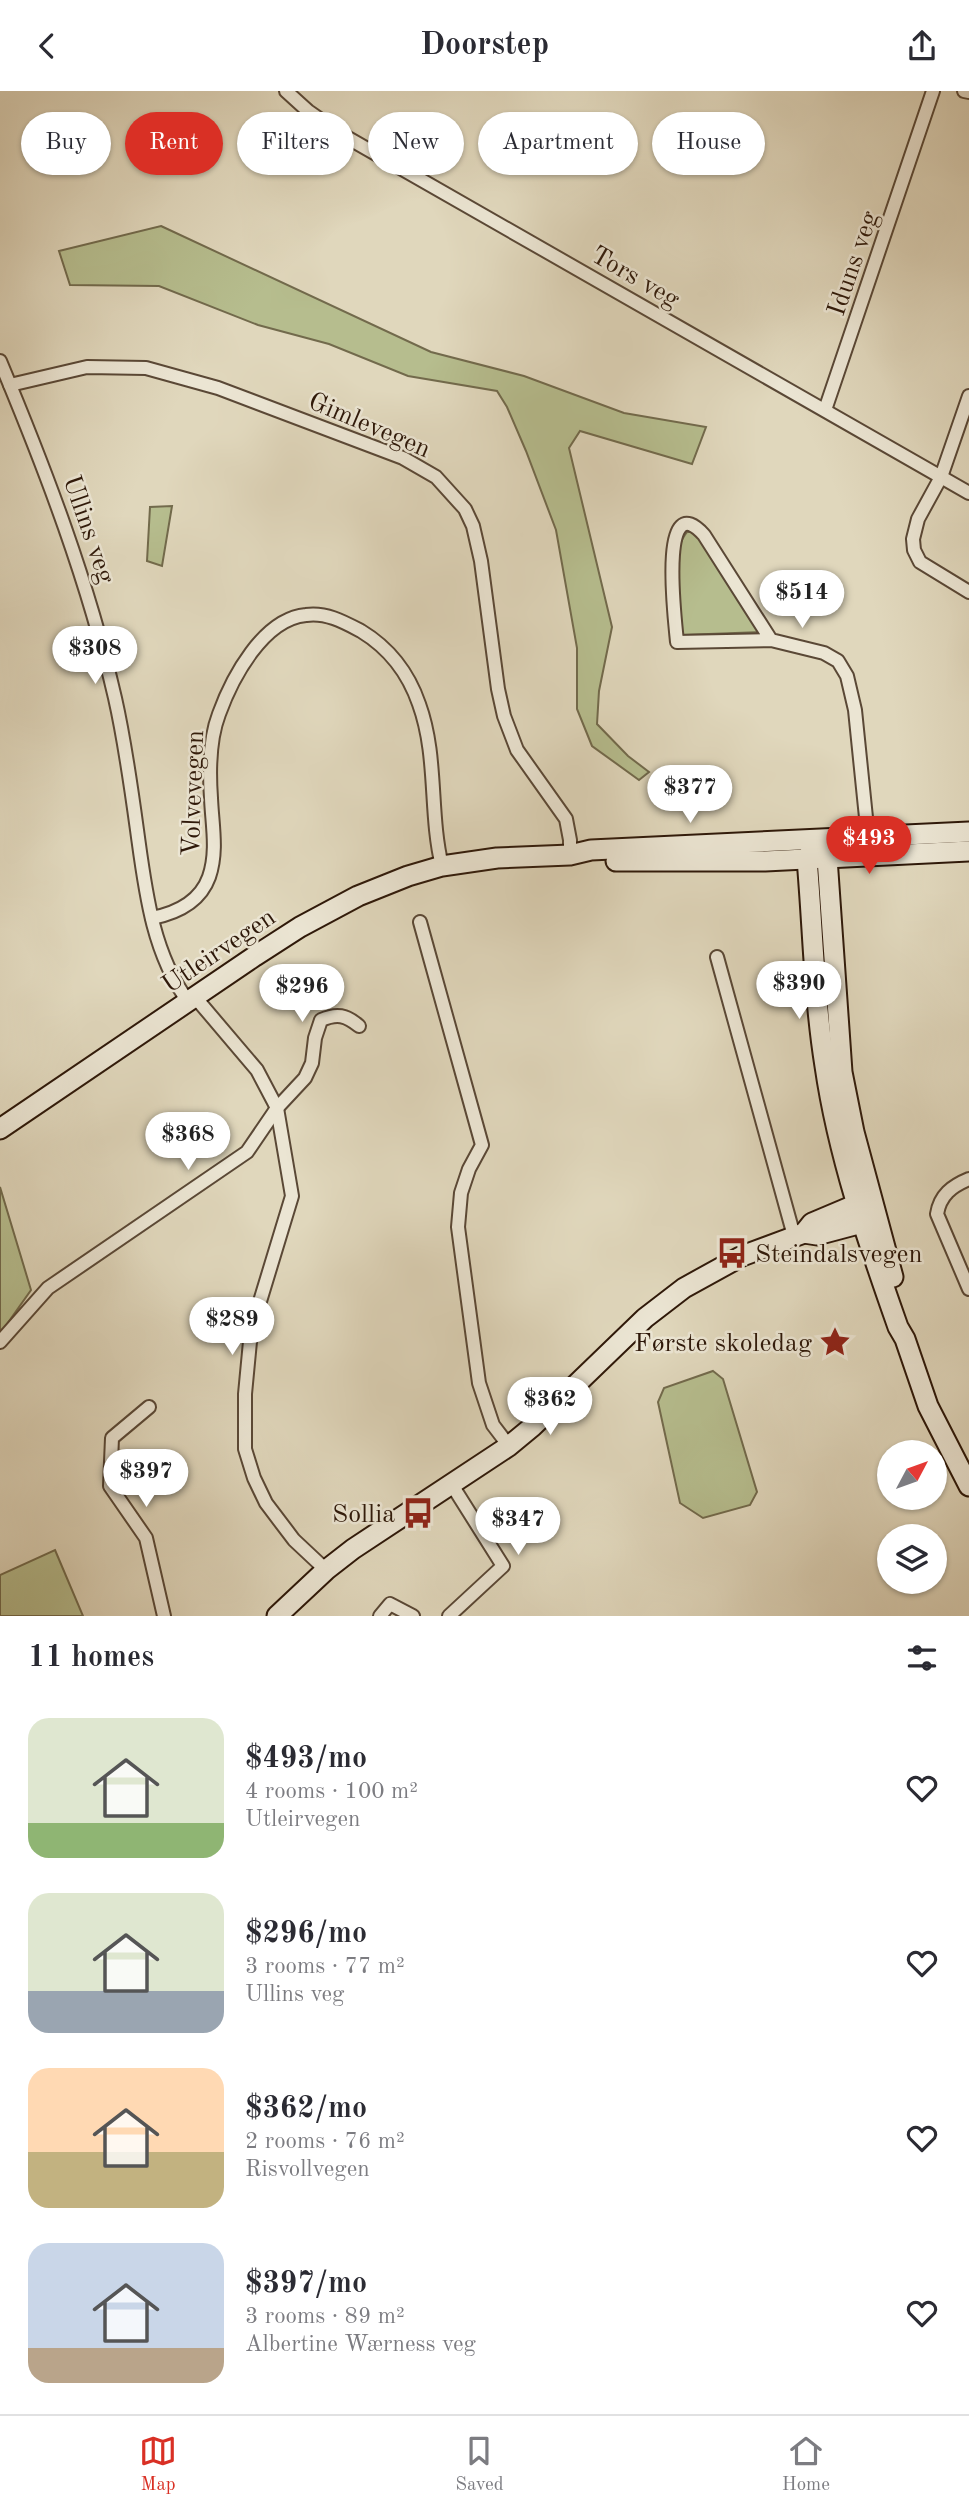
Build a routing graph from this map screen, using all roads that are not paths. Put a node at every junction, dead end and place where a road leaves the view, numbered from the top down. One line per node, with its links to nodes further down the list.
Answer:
1 (286, 91): 6 (street, Tors veg)
2 (933, 91): 6 (street, Iduns veg)
3 (0, 361): 4 (street, Ullins veg)
4 (10, 385): 15 (street, Gimlevegen); 19 (street, Ullins veg)
5 (969, 396): 7 (street)
6 (825, 410): 7 (street, Tors veg)
7 (941, 477): 8 (street, Tors veg); 9 (street)
8 (969, 493)
9 (969, 591)
10 (771, 640): 10 (street); 12 (street)
11 (969, 832): 12 (street, Utleirvegen)
12 (868, 837): 13 (street, Utleirvegen)
13 (816, 840): 15 (street, Utleirvegen); 16 (street); 17 (street)
14 (969, 851): 16 (street, Utleirvegen)
15 (570, 855): 17 (street, Utleirvegen); 18 (street, Utleirvegen)
16 (827, 858): 17 (street, Utleirvegen); 27 (street)
17 (807, 859): 27 (street)
18 (442, 866): 19 (street, Volvevegen); 22 (street, Utleirvegen)
19 (152, 918): 22 (street, Ullins veg)
20 (420, 922): 32 (street)
21 (717, 957): 28 (street)
22 (192, 999): 24 (street, Ullins veg); 25 (street, Utleirvegen)
23 (359, 1026): 24 (street)
24 (277, 1108): 30 (street); 35 (street, Ullins veg)
25 (0, 1129)
26 (969, 1179): 29 (street)
27 (864, 1212): 28 (street); 34 (street)
28 (799, 1234): 32 (street)
29 (969, 1289)
30 (0, 1342)
31 (149, 1407): 36 (street)
32 (509, 1446): 33 (street)
33 (452, 1485): 35 (street); 40 (street)
34 (969, 1486)
35 (326, 1570): 37 (street)
36 (164, 1616)
37 (277, 1616)
38 (380, 1616): 39 (street)
39 (413, 1616)
40 (449, 1616)

